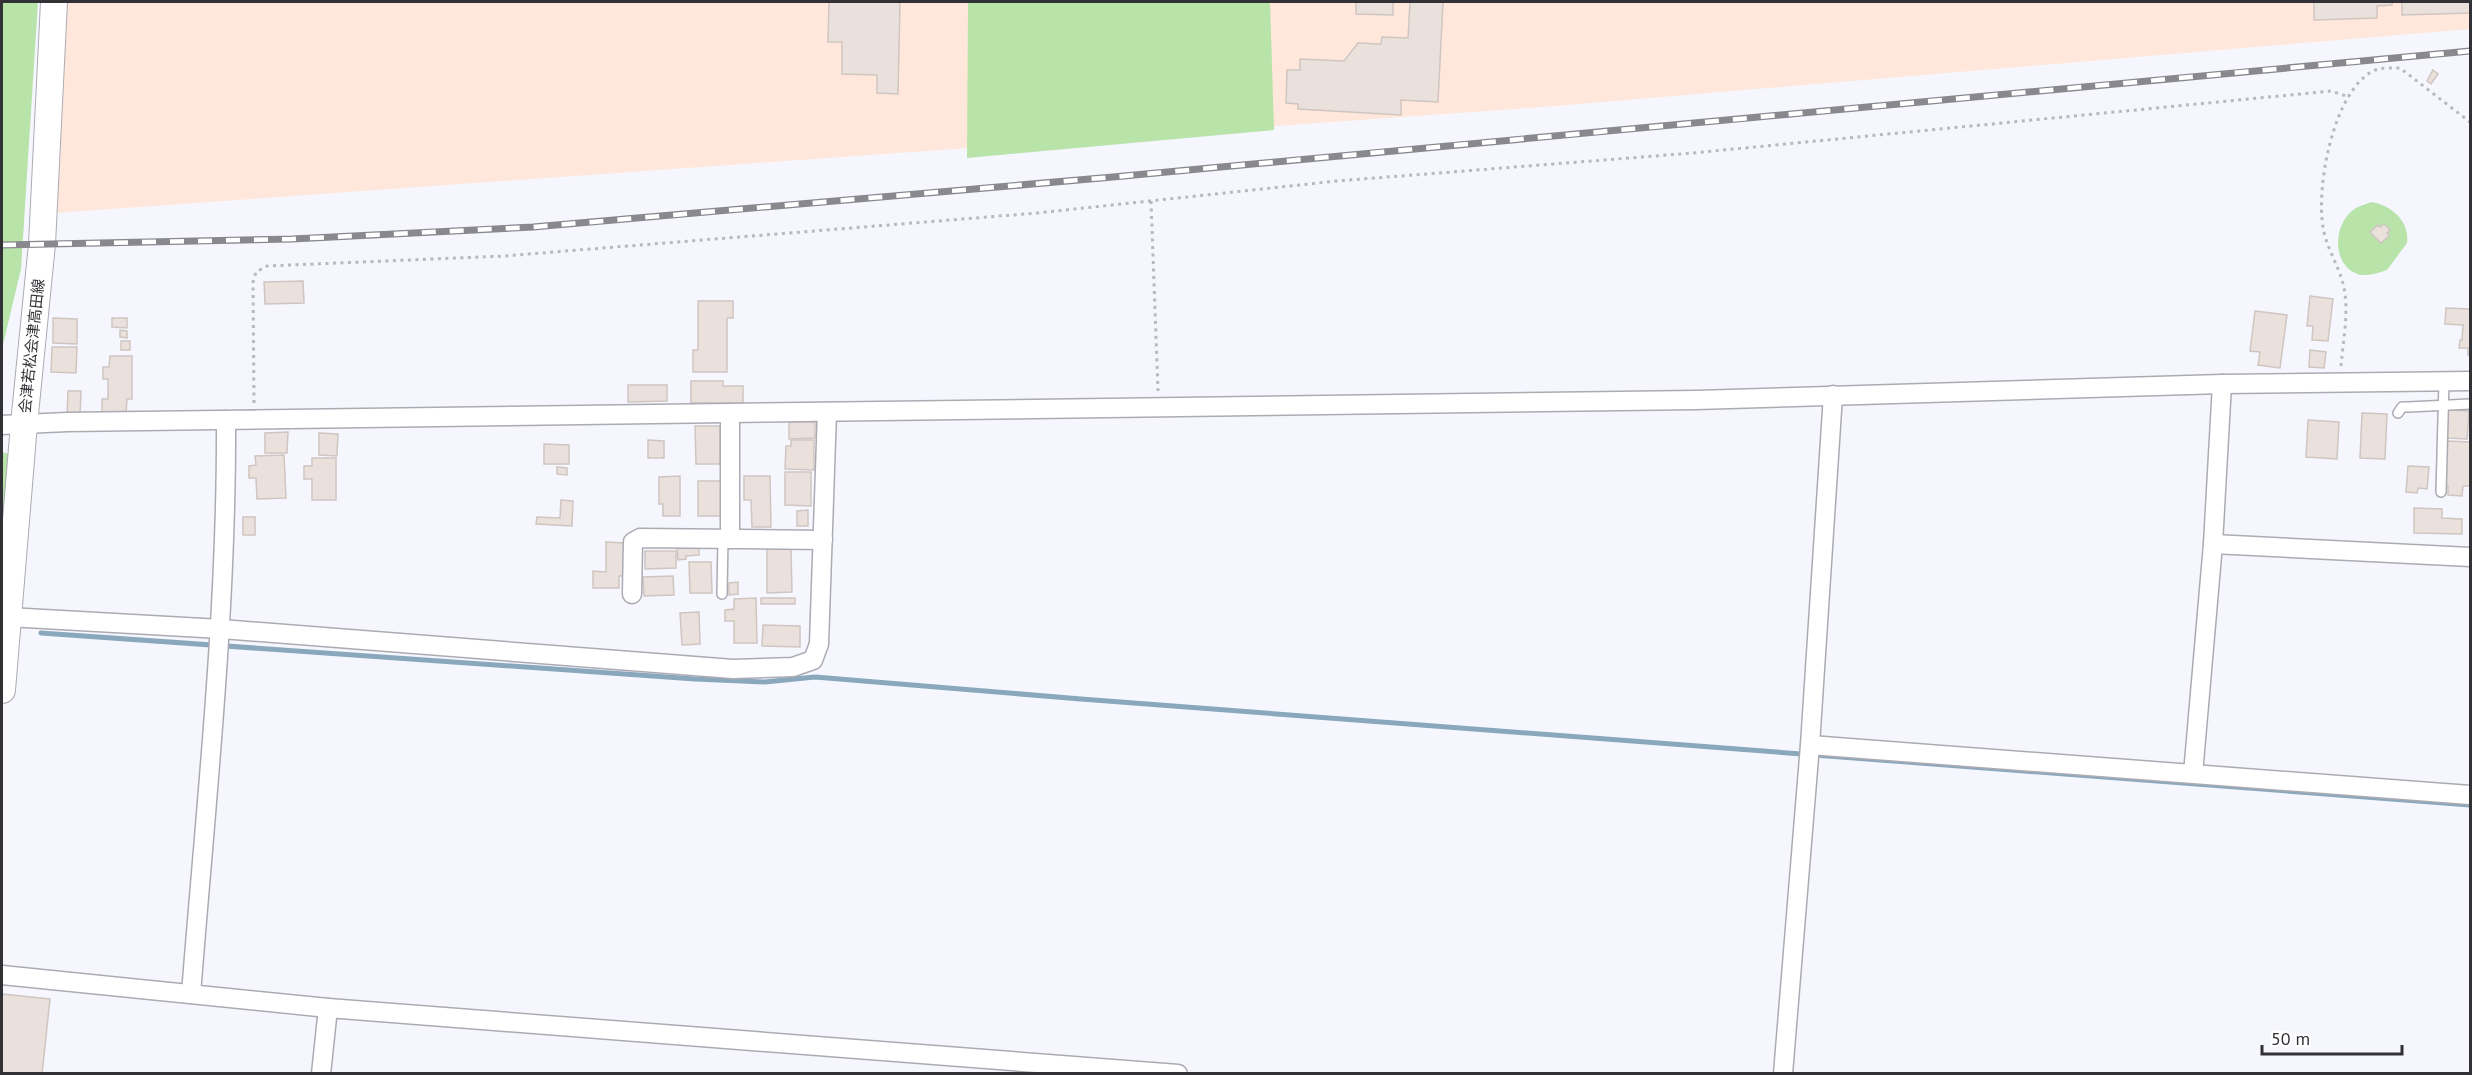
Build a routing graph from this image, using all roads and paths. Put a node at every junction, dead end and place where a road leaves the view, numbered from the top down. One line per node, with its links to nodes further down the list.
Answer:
1 (54, 2): 18 (main road, 会津若松会津高田線)
2 (2349, 97): 3 (path); 4 (path); 7 (path)
3 (2470, 122)
4 (1151, 201): 12 (path); 17 (path)
5 (2470, 381): 6 (street)
6 (2444, 382): 7 (street); 10 (lane)
7 (2340, 383): 8 (street)
8 (2222, 384): 9 (street); 22 (street)
9 (1833, 395): 12 (street); 29 (street)
10 (2443, 404): 11 (lane); 15 (lane); 19 (lane)
11 (2470, 404)
12 (1158, 407): 13 (street)
13 (827, 412): 14 (street); 21 (street)
14 (730, 413): 17 (street); 20 (street)
15 (2398, 413)
16 (226, 420): 17 (street); 18 (street); 27 (street)
17 (254, 420)
18 (13, 425): 26 (main road, 会津若松会津高田線)
19 (2441, 492)
20 (726, 538): 21 (street); 24 (street); 25 (lane)
21 (823, 540): 27 (street)
22 (2213, 544): 23 (street); 30 (street)
23 (2470, 557)
24 (632, 594)
25 (722, 594)
26 (8, 617): 27 (street); 28 (main road, 会津若松会津高田線)
27 (221, 629): 33 (street)
28 (2, 690)
29 (1810, 745): 30 (street); 37 (street)
30 (2193, 774): 31 (street)
31 (2470, 795)
32 (2, 975): 33 (street)
33 (190, 994): 34 (street)
34 (328, 1008): 35 (street); 36 (street)
35 (321, 1074)
36 (1178, 1074)
37 (1784, 1074)

